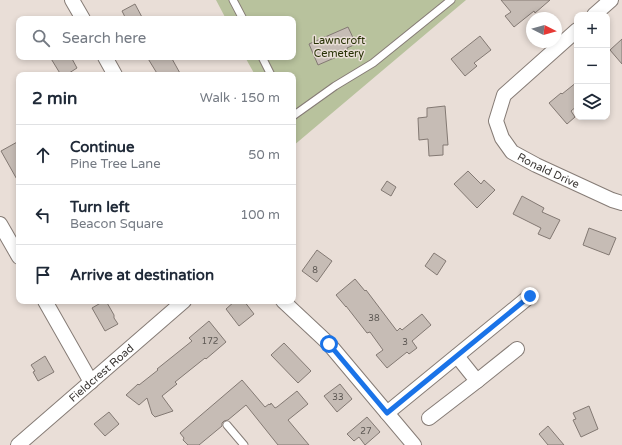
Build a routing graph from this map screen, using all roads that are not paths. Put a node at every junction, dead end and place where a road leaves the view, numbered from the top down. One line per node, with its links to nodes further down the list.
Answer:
1 (72, 0): 6 (street)
2 (233, 0): 7 (lane)
3 (451, 0): 13 (lane)
4 (611, 0): 5 (street)
5 (597, 12)
6 (81, 16)
7 (241, 16)
8 (574, 33): 14 (street, Ronald Drive)
9 (107, 60): 11 (street)
10 (264, 60): 12 (lane)
11 (113, 72)
12 (270, 72)
13 (296, 114)
14 (622, 203)
15 (1, 229): 16 (street)
16 (16, 252)
17 (530, 296): 22 (street)
18 (47, 304): 24 (street)
19 (181, 304): 24 (street, Fieldcrest Road)
20 (286, 304): 25 (street)
21 (517, 350): 23 (street)
22 (456, 356): 23 (street); 25 (street)
23 (476, 381): 26 (street)
24 (91, 382): 28 (street, Fieldcrest Road)
25 (387, 413): 30 (street)
26 (429, 418)
27 (227, 425): 29 (lane)
28 (18, 445)
29 (244, 445)
30 (414, 445)

